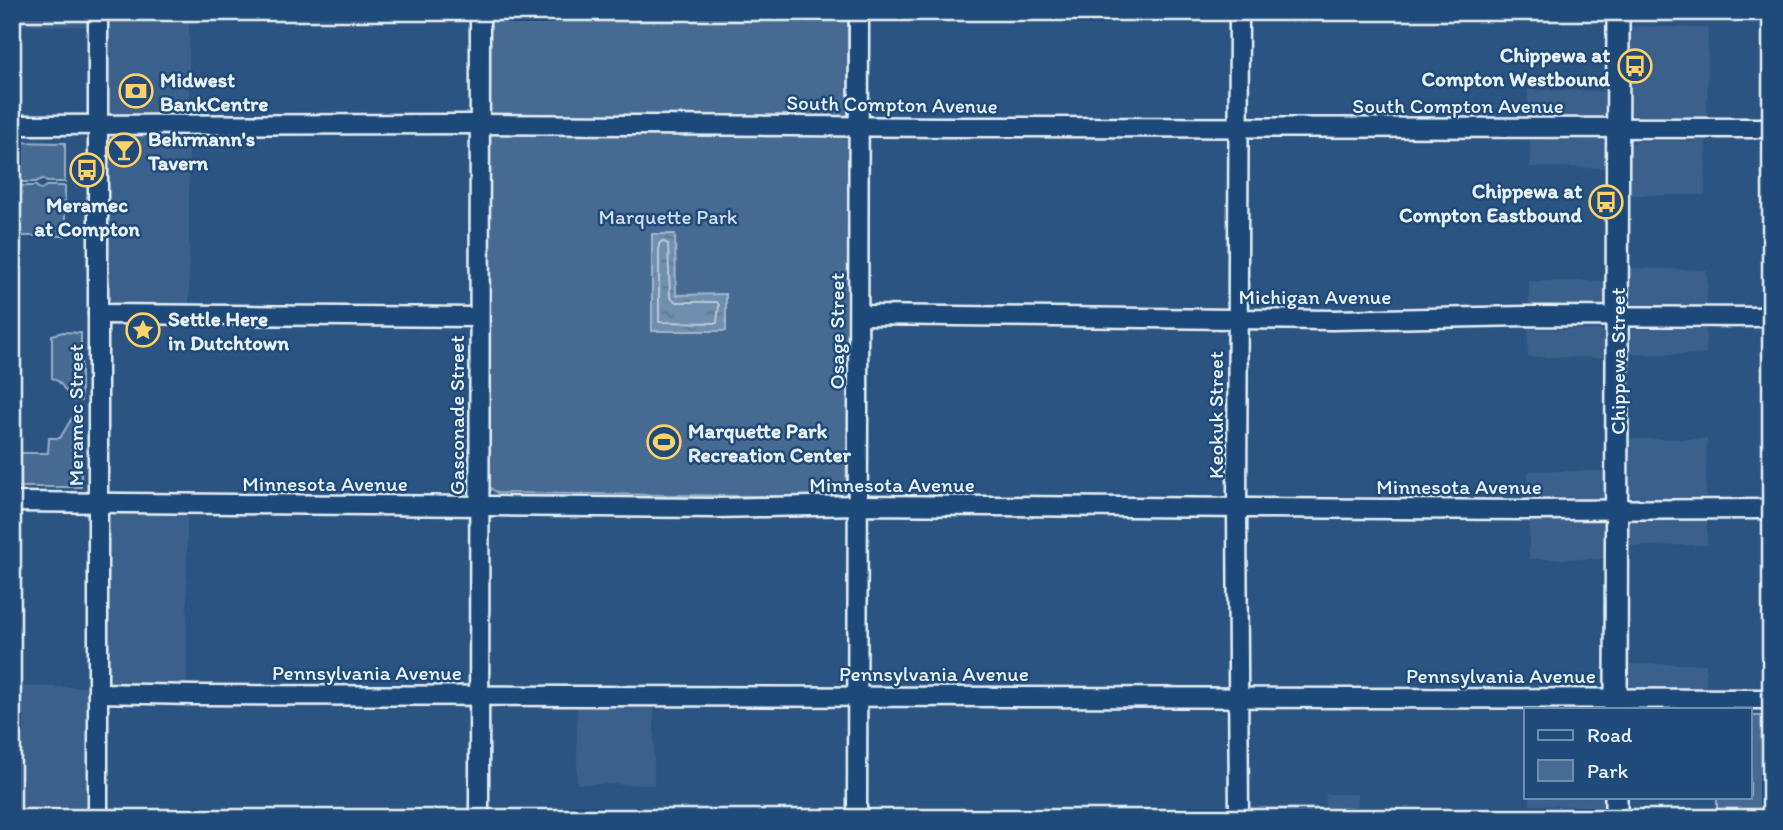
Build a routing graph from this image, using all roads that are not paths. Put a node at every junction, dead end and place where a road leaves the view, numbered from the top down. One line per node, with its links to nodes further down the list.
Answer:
1 (98, 12): 9 (street, Meramec Street)
2 (480, 12): 6 (street, Gasconade Street)
3 (859, 12): 8 (street, Osage Street)
4 (1239, 12): 10 (street, Keokuk Street)
5 (1618, 12): 11 (main road, Chippewa Street)
6 (479, 124): 8 (street, South Compton Avenue); 9 (street, South Compton Avenue); 15 (street, Gasconade Street)
7 (12, 125): 9 (street, South Compton Avenue)
8 (860, 126): 10 (street, South Compton Avenue); 14 (street, Osage Street)
9 (98, 127): 13 (street, Meramec Street)
10 (1239, 127): 11 (street, South Compton Avenue); 18 (street, Keokuk Street)
11 (1618, 128): 12 (street, South Compton Avenue); 16 (main road, Chippewa Street)
12 (1771, 128)
13 (98, 314): 15 (street); 20 (street, Meramec Street)
14 (859, 315): 18 (street, Michigan Avenue); 21 (street, Osage Street)
15 (479, 317): 22 (street, Gasconade Street)
16 (1618, 317): 17 (street, Michigan Avenue); 18 (street, Michigan Avenue); 24 (main road, Chippewa Street)
17 (1771, 317)
18 (1237, 319): 23 (street, Keokuk Street)
19 (12, 502): 20 (street, Minnesota Avenue)
20 (98, 503): 22 (street, Minnesota Avenue); 26 (street, Meramec Street)
21 (859, 505): 22 (street, Minnesota Avenue); 23 (street, Minnesota Avenue); 28 (street, Osage Street)
22 (479, 507): 27 (street, Gasconade Street)
23 (1237, 508): 24 (street, Minnesota Avenue); 29 (street, Keokuk Street)
24 (1617, 509): 25 (street, Minnesota Avenue); 31 (main road, Chippewa Street)
25 (1771, 509)
26 (98, 693): 27 (street, Pennsylvania Avenue); 33 (street, Meramec Street)
27 (479, 694): 28 (street, Pennsylvania Avenue); 34 (street, Gasconade Street)
28 (857, 696): 29 (street, Pennsylvania Avenue); 35 (street, Osage Street)
29 (1240, 697): 31 (street, Pennsylvania Avenue); 36 (street, Keokuk Street)
30 (1771, 699): 31 (street, Pennsylvania Avenue)
31 (1616, 704)
32 (1616, 798): 37 (main road)
33 (97, 818)
34 (479, 818)
35 (857, 818)
36 (1239, 818)
37 (1616, 818)

